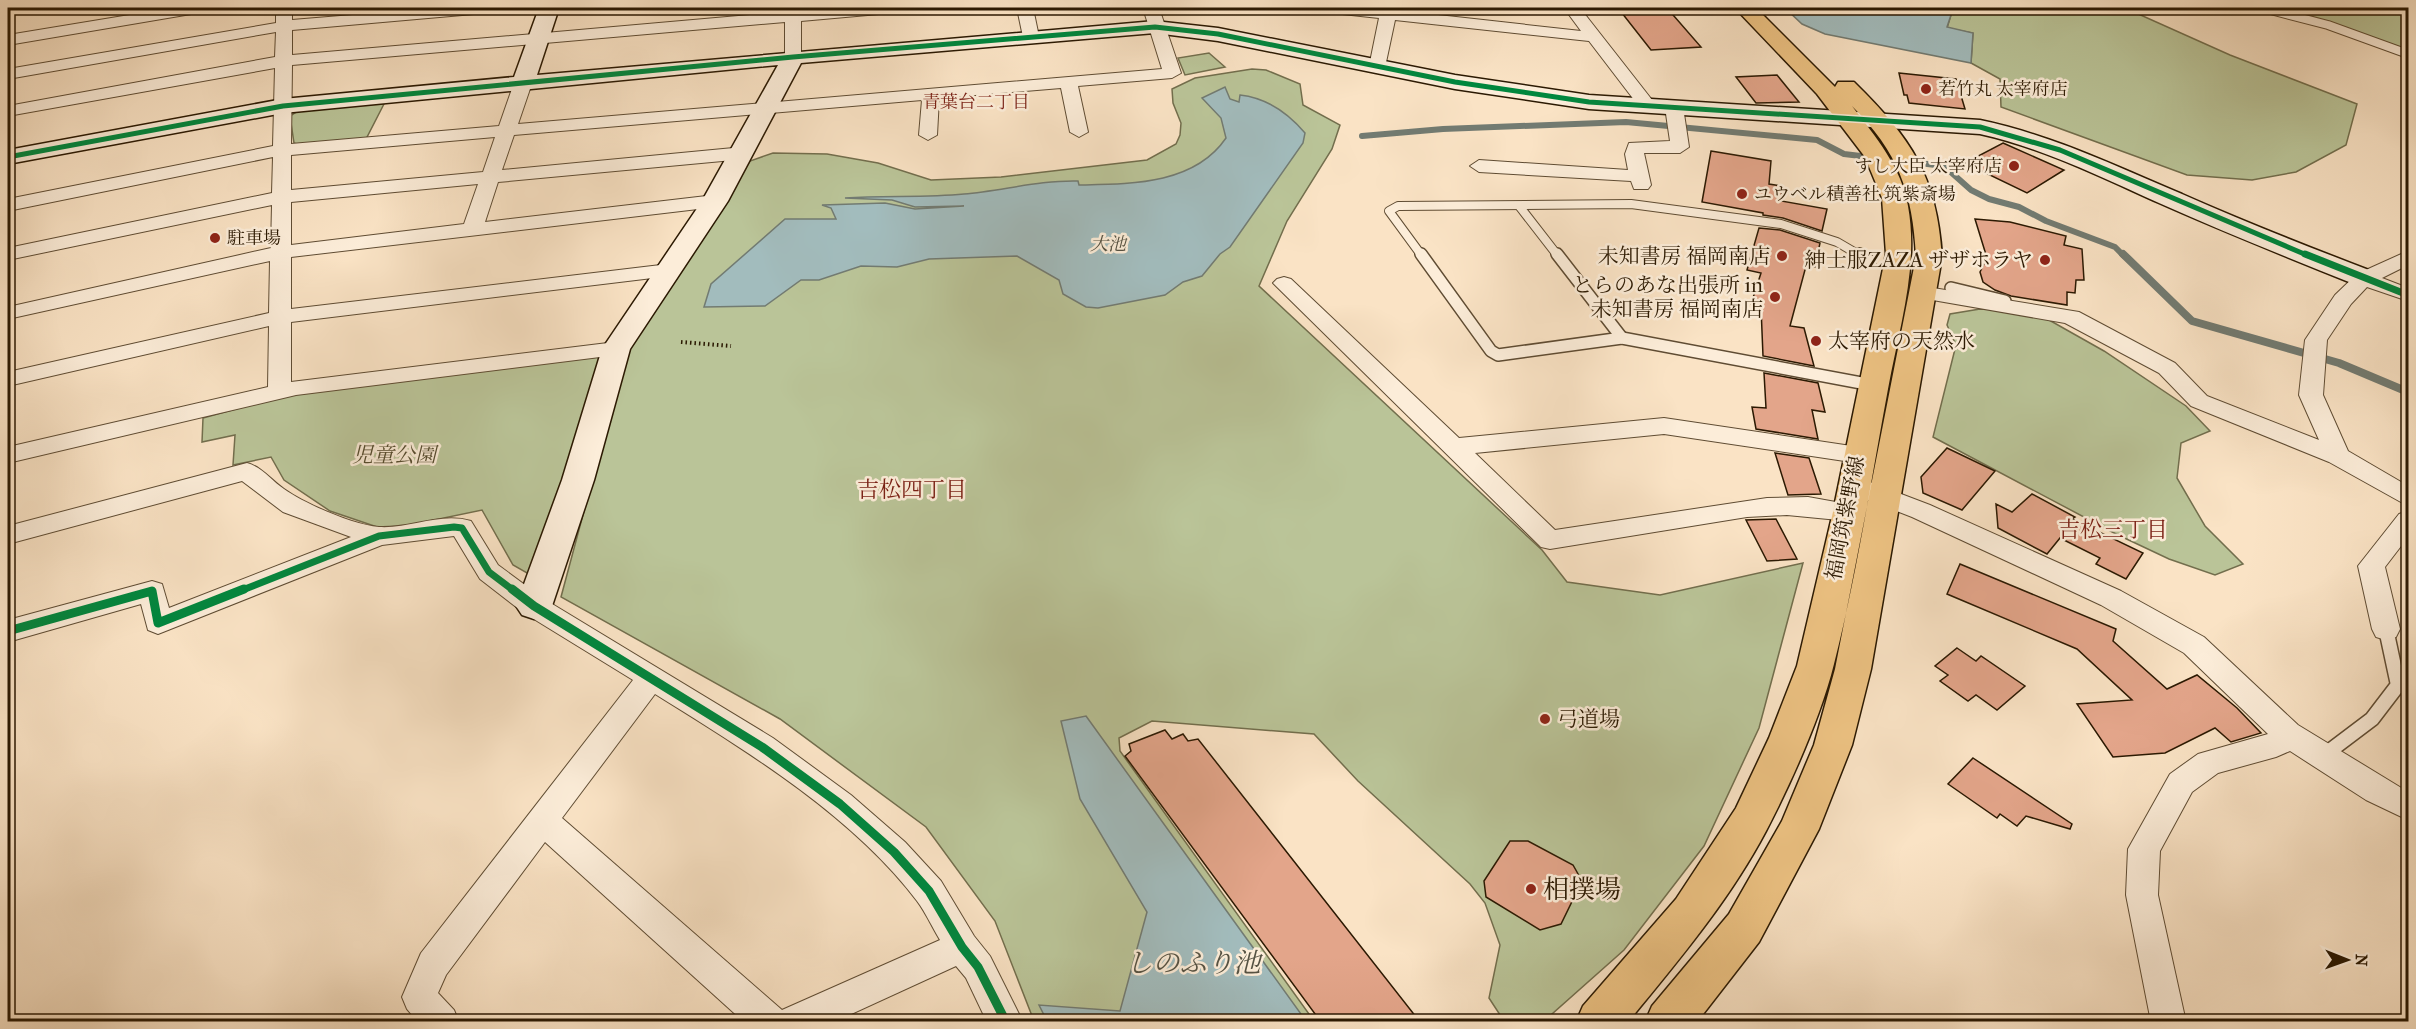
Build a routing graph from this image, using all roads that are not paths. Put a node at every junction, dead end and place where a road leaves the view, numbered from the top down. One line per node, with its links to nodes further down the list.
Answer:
1 (197, 8): 21 (street)
2 (284, 8): 17 (street)
3 (486, 8): 17 (street)
4 (549, 8): 18 (street)
5 (890, 8): 13 (street)
6 (1025, 8): 19 (street)
7 (1333, 8): 14 (street)
8 (1479, 8): 16 (street)
9 (1572, 8): 20 (street)
10 (1745, 8): 35 (main road, 福岡筑紫野線)
11 (1767, 8): 36 (main road, 福岡筑紫野線)
12 (2263, 8): 22 (lane)
13 (793, 11): 18 (street); 23 (street)
14 (1386, 11): 16 (street); 25 (street)
15 (1153, 17): 19 (street); 25 (street); 27 (street)
16 (1490, 25): 20 (street)
17 (284, 26): 24 (street); 26 (street)
18 (540, 37): 24 (street); 28 (street)
19 (1030, 37): 23 (street)
20 (1594, 37): 30 (street)
21 (8, 40)
22 (2409, 54)
23 (793, 57): 28 (street); 32 (street)
24 (283, 61): 31 (street); 34 (street)
25 (1377, 67): 30 (street)
26 (8, 74)
27 (1068, 82): 29 (street); 38 (street)
28 (523, 83): 31 (street); 37 (street)
29 (932, 93): 32 (street); 39 (street)
30 (1647, 105): 33 (street)
31 (283, 106): 40 (street); 42 (street)
32 (770, 106): 37 (street); 41 (street)
33 (1674, 108): 35 (street); 43 (street)
34 (8, 111)
35 (1848, 118): 36 (street); 66 (main road, 福岡筑紫野線)
36 (1880, 120): 55 (street); 58 (main road, 福岡筑紫野線)
37 (506, 131): 40 (street); 44 (street)
38 (1079, 132)
39 (928, 135)
40 (282, 150): 45 (street); 47 (street)
41 (744, 153): 44 (street); 46 (street)
42 (8, 157)
43 (1479, 166)
44 (490, 176): 45 (street); 49 (street)
45 (282, 197): 50 (street); 51 (street)
46 (715, 201): 49 (street); 54 (street)
47 (8, 205)
48 (1520, 207): 53 (lane); 63 (lane); 63 (lane)
49 (472, 230): 50 (street)
50 (281, 252): 60 (street); 61 (street)
51 (8, 254)
52 (2409, 257): 55 (street)
53 (1870, 261)
54 (669, 270): 61 (street); 64 (street)
55 (2364, 278): 59 (street); 70 (street)
56 (1284, 283): 68 (street)
57 (1951, 288): 62 (lane)
58 (1921, 292): 62 (street); 71 (main road, 福岡筑紫野線)
59 (2409, 295)
60 (8, 313)
61 (280, 317): 65 (street); 67 (street)
62 (2071, 317): 70 (street)
63 (1622, 338): 66 (lane)
64 (616, 349): 67 (street); 76 (street)
65 (8, 379)
66 (1872, 385): 71 (main road, 福岡筑紫野線)
67 (279, 392): 69 (street)
68 (1455, 447): 71 (street); 71 (street)
69 (8, 455)
70 (2338, 456): 72 (street)
71 (1861, 487): 80 (street); 89 (main road, 福岡筑紫野線); 90 (main road, 福岡筑紫野線)
72 (2409, 497)
73 (2409, 520): 77 (street)
74 (8, 535): 75 (street)
75 (379, 536): 76 (street); 78 (street)
76 (534, 606): 79 (street)
77 (2386, 629): 81 (lane)
78 (8, 631)
79 (650, 679): 83 (street); 84 (street)
80 (2288, 734): 81 (street); 91 (street)
81 (2323, 756): 82 (street)
82 (2409, 807)
83 (541, 819): 85 (street); 86 (street)
84 (962, 947): 87 (street); 88 (street)
85 (442, 1022)
86 (770, 1022)
87 (794, 1022)
88 (1006, 1022)
89 (1599, 1022)
90 (1668, 1022)
91 (2169, 1022)

